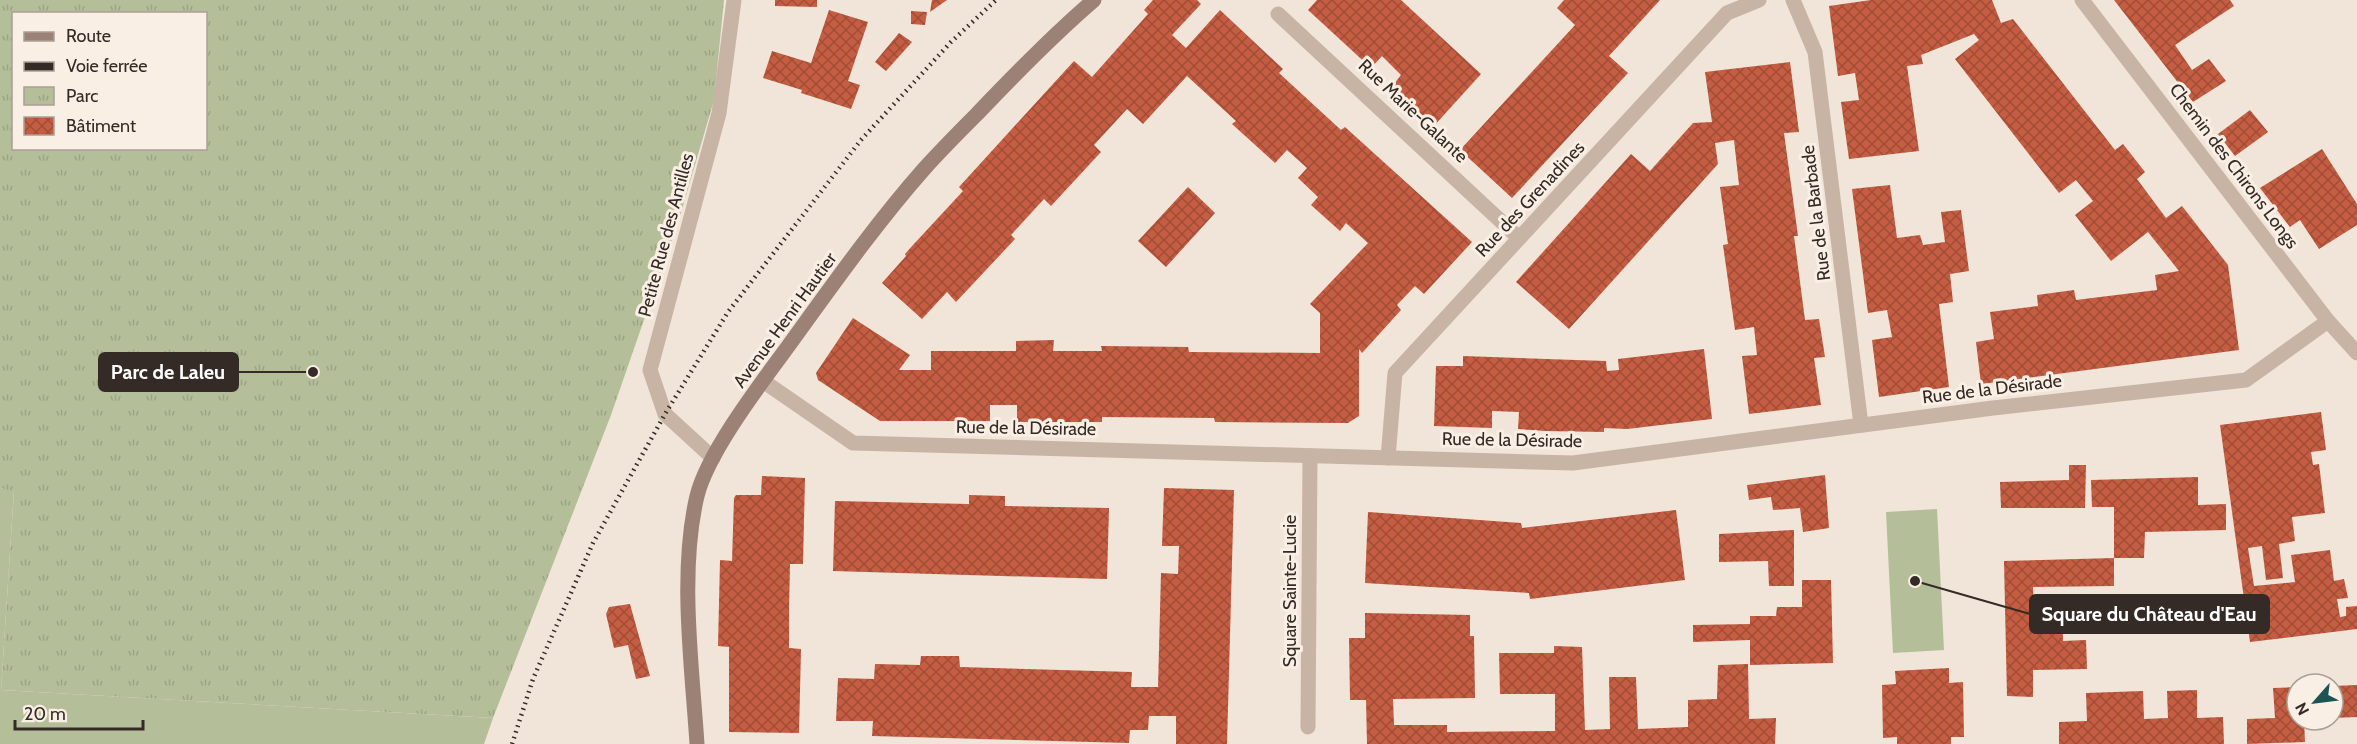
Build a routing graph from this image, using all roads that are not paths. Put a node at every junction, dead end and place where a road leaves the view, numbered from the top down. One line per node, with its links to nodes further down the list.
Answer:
1 (734, 0): 13 (street, Petite Rue des Antilles)
2 (1094, 0): 10 (street, Avenue Henri Hautier)
3 (1759, 0): 7 (street, Rue des Grenadines)
4 (1793, 0): 11 (street, Rue de la Barbade)
5 (2082, 0): 8 (street, Chemin des Chirons Longs)
6 (1278, 14): 7 (street, Rue Marie-Galante)
7 (1520, 238): 14 (street, Rue des Grenadines)
8 (2328, 321): 9 (street, Chemin des Chirons Longs); 11 (street, Rue de la Désirade)
9 (2357, 353)
10 (763, 381): 12 (street, Rue de la Désirade); 13 (street, Avenue Henri Hautier)
11 (1861, 425): 14 (street, Rue de la Désirade)
12 (1310, 456): 14 (street, Rue de la Désirade); 15 (street, Square Sainte-Lucie)
13 (713, 458): 16 (street, Avenue Henri Hautier)
14 (1388, 458)
15 (1308, 727)
16 (697, 744)

